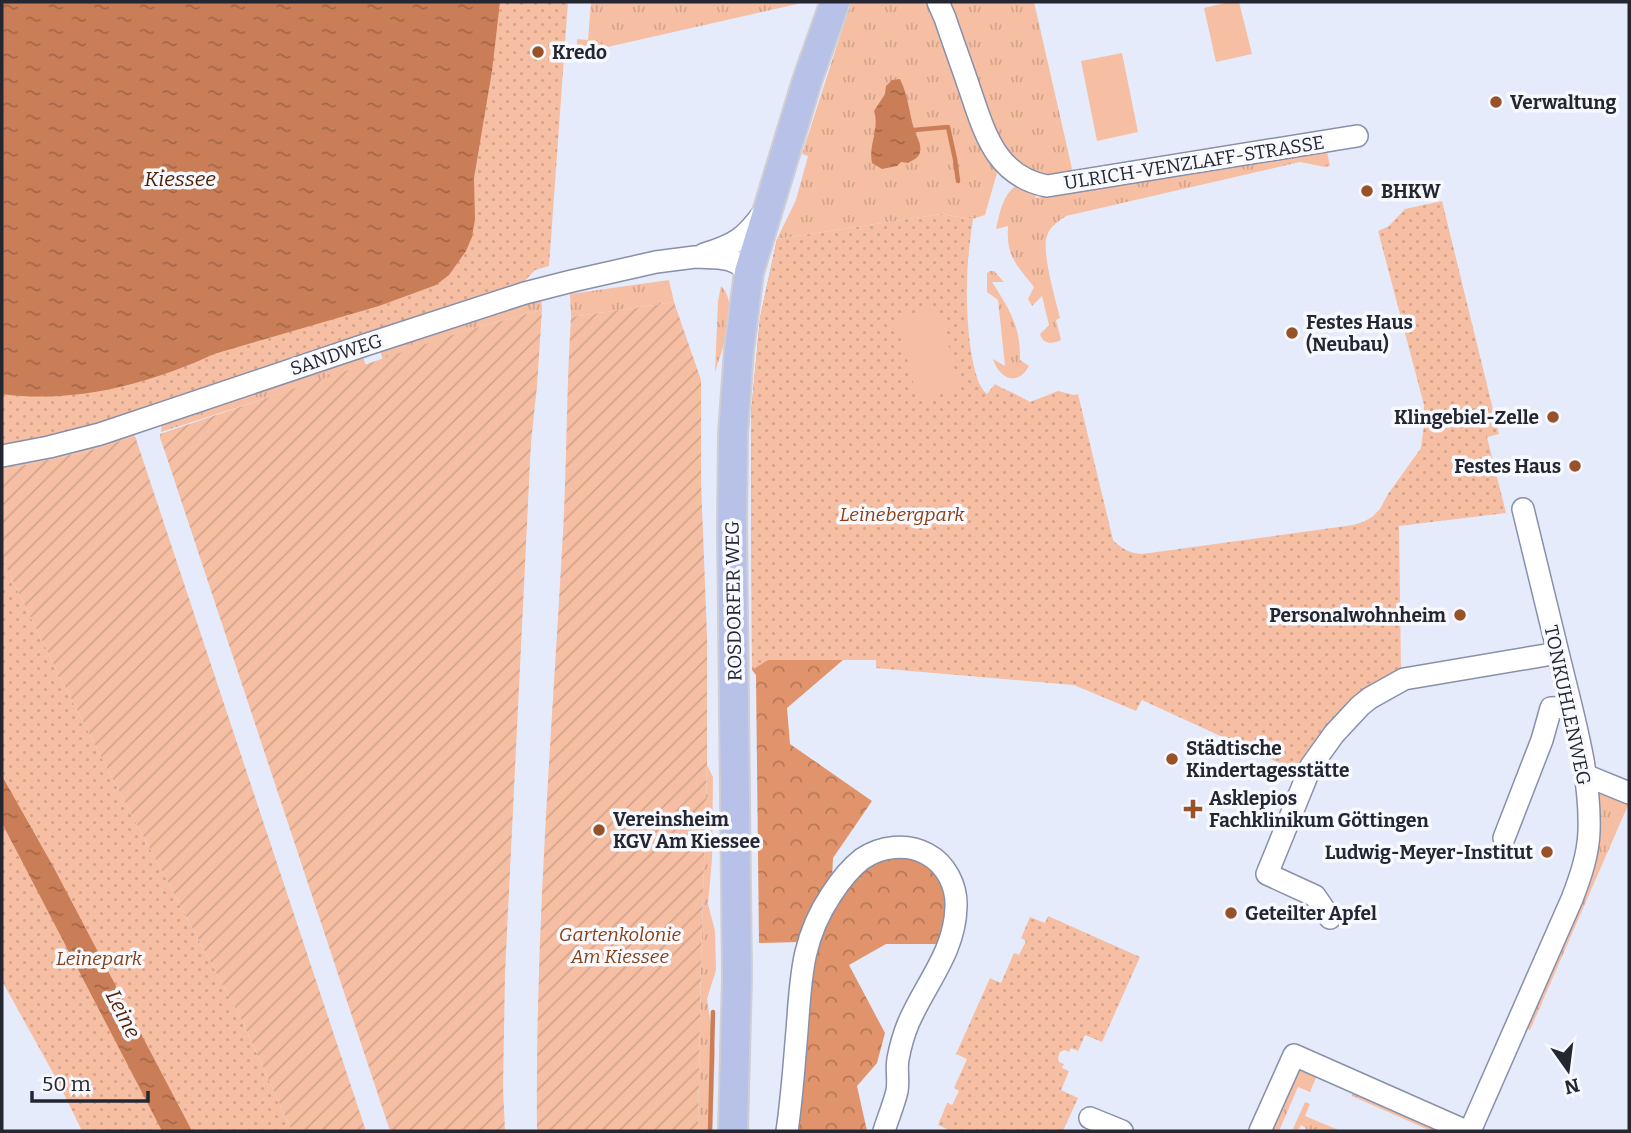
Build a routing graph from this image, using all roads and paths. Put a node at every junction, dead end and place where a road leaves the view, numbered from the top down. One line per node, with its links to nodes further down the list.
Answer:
1 (827, 2): 4 (main road, ROSDORFER WEG)
2 (835, 2): 4 (main road, ROSDORFER WEG)
3 (938, 2): 5 (street, ULRICH-VENZLAFF-STRASSE)
4 (807, 81): 6 (main road, ROSDORFER WEG)
5 (1357, 136)
6 (769, 204): 7 (street); 9 (main road, ROSDORFER WEG)
7 (695, 257): 8 (street, SANDWEG); 9 (street, SANDWEG)
8 (673, 260): 9 (street, SANDWEG); 10 (street, SANDWEG)
9 (749, 272): 19 (main road, ROSDORFER WEG)
10 (2, 456)
11 (1523, 509): 12 (street, TONKUHLENWEG)
12 (1558, 653): 13 (street, TONKUHLENWEG); 17 (street)
13 (1571, 706): 14 (street, TONKUHLENWEG); 16 (street)
14 (1585, 775): 15 (street); 24 (street, TONKUHLENWEG)
15 (1629, 793)
16 (1504, 838)
17 (1330, 918)
18 (1090, 1118): 22 (street)
19 (733, 1131)
20 (787, 1131): 21 (street)
21 (884, 1131)
22 (1122, 1131)
23 (1259, 1131): 24 (street)
24 (1468, 1131)

